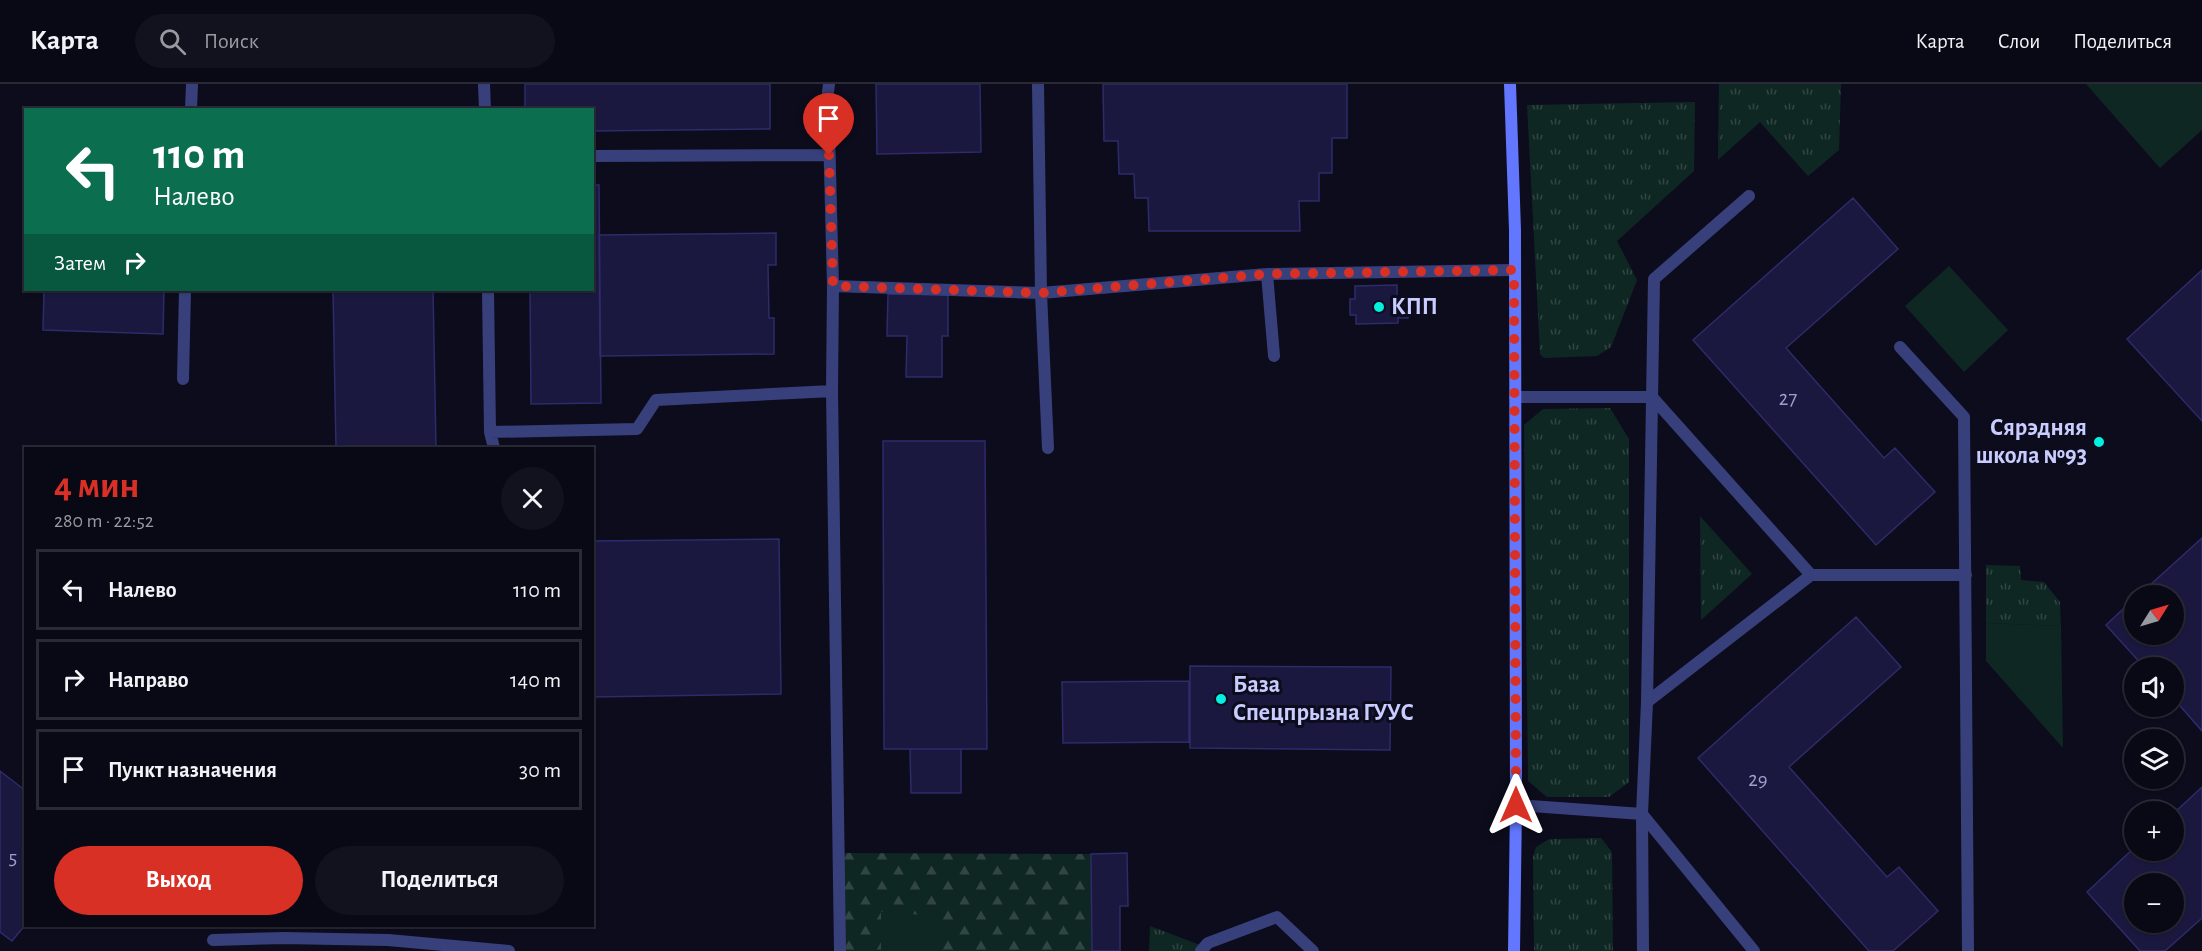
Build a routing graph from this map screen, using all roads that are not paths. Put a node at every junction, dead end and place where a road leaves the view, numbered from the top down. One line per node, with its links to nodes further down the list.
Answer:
1 (192, 84): 6 (lane)
2 (484, 84): 7 (lane)
3 (829, 84): 8 (lane)
4 (1038, 84): 16 (lane)
5 (1510, 84): 11 (street)
6 (191, 108)
7 (485, 108)
8 (829, 155): 9 (lane); 13 (lane)
9 (594, 156)
10 (1749, 196): 22 (lane)
11 (1514, 270): 12 (lane); 21 (street)
12 (1267, 274): 16 (lane); 18 (lane)
13 (833, 286): 16 (lane); 20 (lane)
14 (185, 291): 19 (lane)
15 (488, 291): 23 (lane)
16 (1041, 293): 25 (lane)
17 (1900, 347): 27 (lane)
18 (1274, 356)
19 (183, 380)
20 (832, 391): 23 (lane); 33 (lane)
21 (1515, 397): 22 (lane); 29 (street)
22 (1652, 397): 26 (lane); 28 (lane)
23 (490, 432): 24 (lane)
24 (494, 447)
25 (1048, 448)
26 (1811, 575): 27 (lane); 28 (lane)
27 (1966, 575): 39 (lane)
28 (1647, 702): 30 (lane)
29 (1516, 805): 30 (lane); 36 (street)
30 (1642, 814): 37 (lane); 38 (lane)
31 (213, 940): 32 (lane)
32 (509, 951)
33 (840, 951)
34 (1201, 951): 35 (lane)
35 (1313, 951)
36 (1514, 951)
37 (1643, 951)
38 (1754, 951)
39 (1968, 951)

